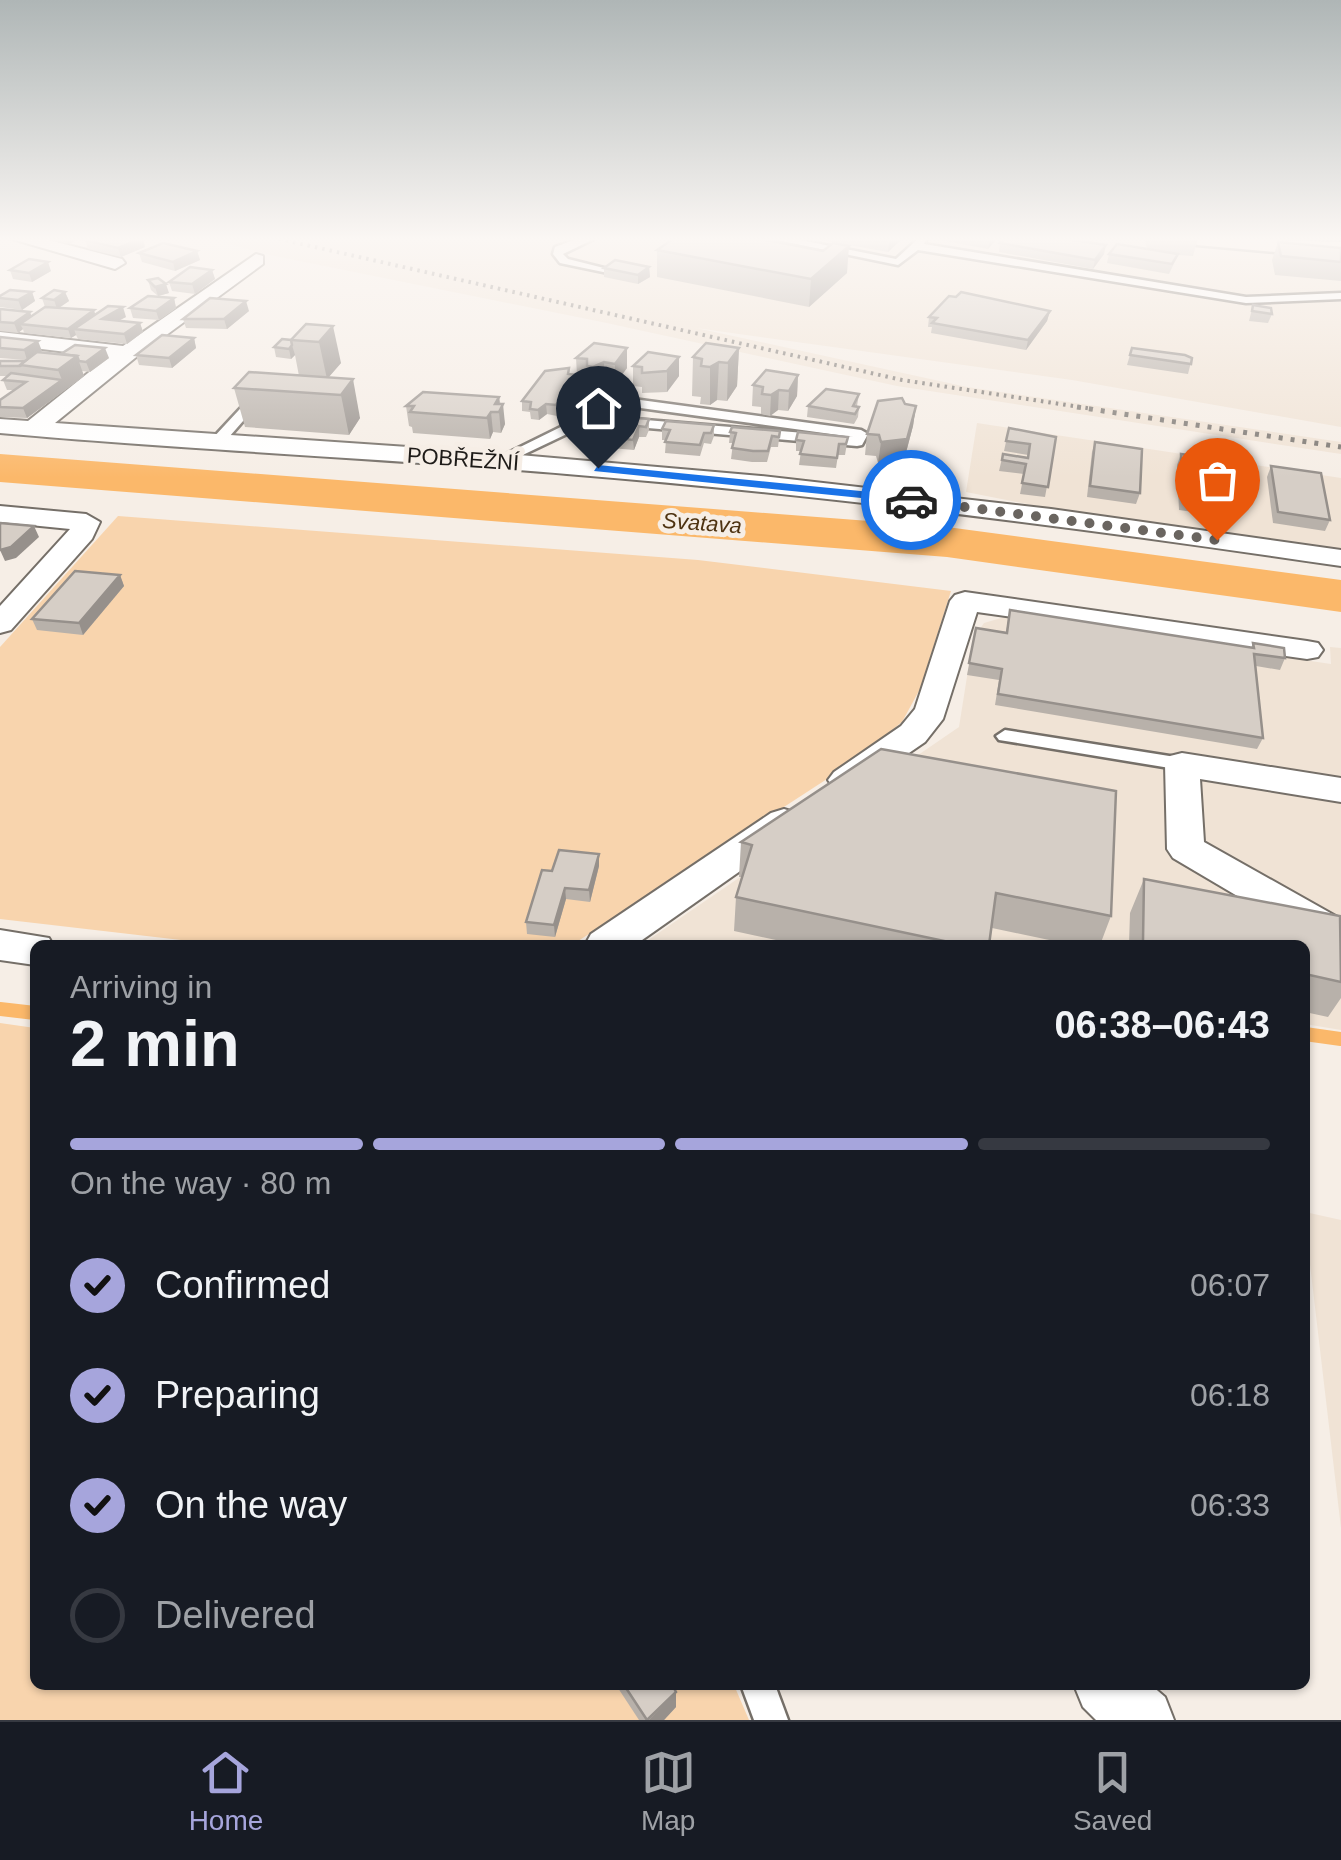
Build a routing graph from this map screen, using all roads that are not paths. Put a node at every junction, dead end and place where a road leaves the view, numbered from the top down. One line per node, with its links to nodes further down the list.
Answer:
1 (177, 317): 3 (street)
2 (0, 338): 3 (street)
3 (127, 353): 7 (street)
4 (274, 401): 8 (lane)
5 (588, 419): 5 (lane); 9 (lane)
6 (0, 426): 7 (street, POBŘEŽNÍ)
7 (33, 429): 8 (street, POBŘEŽNÍ)
8 (218, 442): 9 (street, POBŘEŽNÍ)
9 (500, 461): 11 (street, POBŘEŽNÍ)
10 (0, 514): 12 (street)
11 (1341, 558)
12 (0, 624)
13 (1307, 650): 18 (street)
14 (1004, 736): 15 (lane)
15 (1182, 764): 16 (street); 17 (street)
16 (1341, 790)
17 (1341, 938)
18 (611, 940)
19 (0, 945): 20 (street)
20 (30, 949)
21 (760, 1690): 23 (lane)
22 (1110, 1690): 24 (street)
23 (771, 1720)
24 (1142, 1720)

